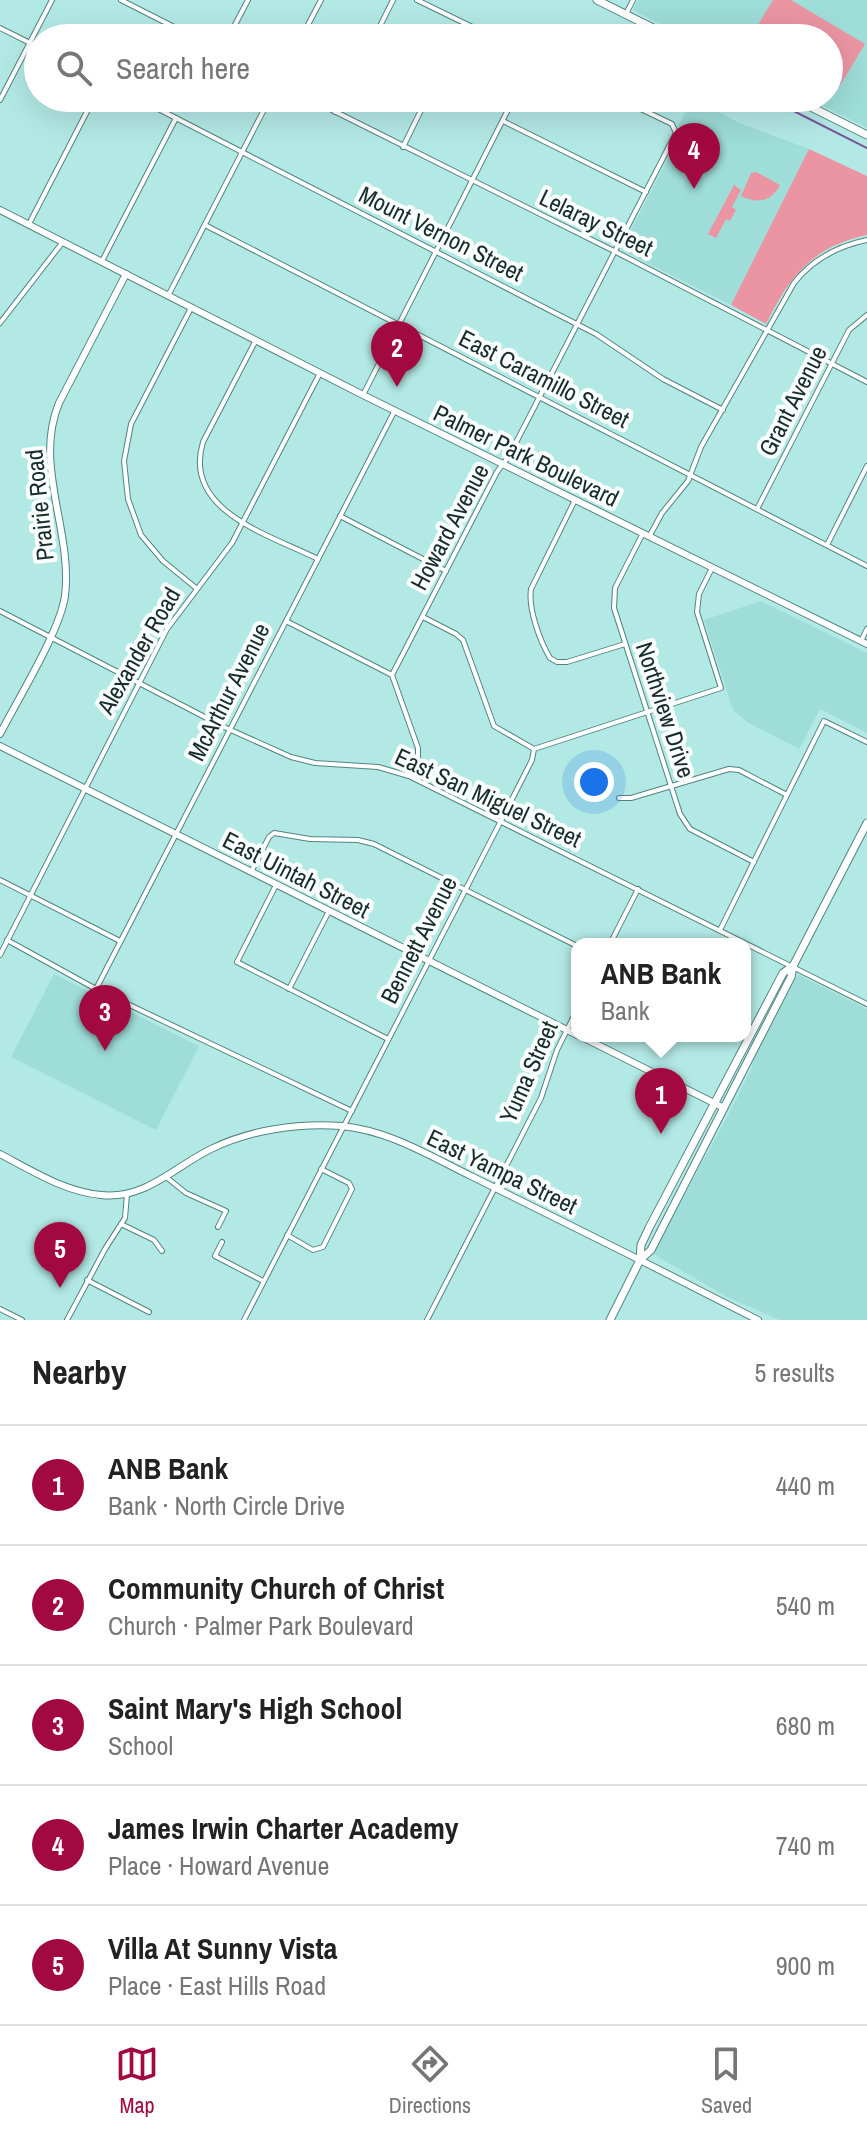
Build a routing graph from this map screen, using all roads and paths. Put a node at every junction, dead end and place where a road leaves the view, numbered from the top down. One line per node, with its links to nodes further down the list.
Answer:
1 (52, 0): 10 (street)
2 (121, 0): 11 (street)
3 (248, 0): 12 (street)
4 (321, 0): 13 (street)
5 (393, 0): 14 (street)
6 (417, 0): 15 (street)
7 (597, 0): 9 (main road)
8 (633, 0): 9 (street)
9 (626, 14): 16 (main road)
10 (40, 24)
11 (168, 24)
12 (235, 24)
13 (308, 24)
14 (381, 24)
15 (466, 24)
16 (646, 24)
17 (0, 28): 18 (street)
18 (24, 40)
19 (24, 54): 20 (street)
20 (0, 100)
21 (87, 112): 37 (street)
22 (164, 112): 29 (street, Mount Vernon Street)
23 (263, 112): 33 (street)
24 (335, 112): 32 (street, Lelaray Street)
25 (420, 112): 32 (street)
26 (507, 112): 30 (street)
27 (647, 112): 35 (street, Howard Avenue)
28 (821, 112): 31 (main road)
29 (176, 118): 33 (street, Mount Vernon Street); 43 (street)
30 (503, 121): 34 (street); 35 (street)
31 (867, 135)
32 (403, 147): 34 (street, Lelaray Street)
33 (243, 151): 38 (street); 41 (street, Mount Vernon Street)
34 (472, 182): 41 (street); 42 (street, Lelaray Street)
35 (646, 192): 42 (street, Howard Avenue)
36 (0, 210): 37 (main road, Palmer Park Boulevard)
37 (28, 224): 40 (main road, Palmer Park Boulevard)
38 (205, 225): 45 (street); 49 (street, East Caramillo Street)
39 (867, 240): 51 (street, Northview Drive)
40 (63, 241): 43 (main road, Palmer Park Boulevard); 48 (street)
41 (437, 252): 49 (street); 50 (street, Mount Vernon Street)
42 (616, 252): 50 (street, Howard Avenue); 51 (street, Lelaray Street)
43 (102, 262): 44 (main road, Palmer Park Boulevard)
44 (126, 274): 45 (main road, Palmer Park Boulevard); 78 (main road, Prairie Road)
45 (168, 296): 46 (main road, Palmer Park Boulevard)
46 (191, 307): 52 (main road, Palmer Park Boulevard); 73 (street)
47 (867, 315): 53 (street, Grant Avenue)
48 (0, 323)
49 (400, 325): 56 (street); 57 (street, East Caramillo Street)
50 (577, 325): 57 (street, Howard Avenue); 58 (street, Mount Vernon Street)
51 (768, 330): 53 (street, Lelaray Street); 58 (street, Northview Drive)
52 (256, 340): 54 (main road, Palmer Park Boulevard); 66 (street)
53 (832, 364): 55 (street, Lelaray Street); 64 (street, Grant Avenue)
54 (320, 373): 56 (main road, Palmer Park Boulevard); 66 (street, Alexander Road)
55 (867, 382)
56 (363, 395): 59 (main road, Palmer Park Boulevard)
57 (540, 397): 60 (street, Howard Avenue); 62 (street, East Caramillo Street)
58 (723, 410): 62 (street, Northview Drive)
59 (395, 411): 60 (main road, Palmer Park Boulevard); 65 (street, McArthur Avenue)
60 (504, 464): 63 (main road, Palmer Park Boulevard); 72 (street, Howard Avenue)
61 (867, 466): 68 (street)
62 (690, 474): 64 (street, East Caramillo Street); 67 (street, Northview Drive)
63 (575, 500): 67 (main road, Palmer Park Boulevard); 80 (street)
64 (757, 509): 68 (street, East Caramillo Street)
65 (340, 516): 69 (street, McArthur Avenue); 72 (street)
66 (244, 522): 69 (street); 73 (street, Alexander Road)
67 (646, 535): 71 (main road, Palmer Park Boulevard); 80 (street, Northview Drive)
68 (827, 545): 70 (street, East Caramillo Street)
69 (318, 559): 76 (street, McArthur Avenue)
70 (867, 566)
71 (712, 568): 79 (main road, Palmer Park Boulevard); 83 (street)
72 (446, 571): 75 (street, Howard Avenue)
73 (196, 588): 82 (street, Alexander Road)
74 (0, 611): 78 (street, East San Miguel Street)
75 (423, 617): 81 (street, Howard Avenue); 88 (street)
76 (286, 621): 81 (street); 84 (street, McArthur Avenue)
77 (867, 629): 79 (street)
78 (50, 637): 82 (street, East San Miguel Street); 85 (main road, Prairie Road)
79 (864, 643)
80 (625, 644): 83 (street, Northview Drive)
81 (392, 675): 89 (street)
82 (139, 682): 84 (street, East San Miguel Street); 91 (street, Alexander Road)
83 (648, 712): 88 (street); 90 (street, Northview Drive)
84 (230, 728): 89 (street, East San Miguel Street); 96 (street, McArthur Avenue)
85 (0, 734)
86 (867, 742): 92 (street)
87 (0, 746): 91 (main road, East Uintah Street)
88 (534, 749): 94 (street, Bennett Avenue)
89 (409, 776): 94 (street, East San Miguel Street)
90 (671, 786): 92 (street); 93 (street); 97 (street, Northview Drive)
91 (86, 790): 96 (main road, East Uintah Street); 103 (street, Alexander Road)
92 (787, 795): 97 (street)
93 (619, 798)
94 (500, 821): 101 (street, Bennett Avenue); 102 (street, East San Miguel Street)
95 (867, 823): 114 (main road)
96 (176, 835): 98 (main road, East Uintah Street); 109 (street, McArthur Avenue)
97 (754, 862): 105 (street)
98 (251, 872): 100 (main road, East Uintah Street); 101 (street)
99 (0, 880): 103 (street)
100 (276, 885): 104 (main road, East Uintah Street); 116 (street)
101 (464, 889): 110 (street); 113 (street, Bennett Avenue)
102 (638, 889): 105 (street, East San Miguel Street); 106 (street)
103 (31, 896): 108 (street, Alexander Road); 109 (street)
104 (329, 911): 113 (main road, East Uintah Street); 116 (street)
105 (720, 930): 107 (street, East San Miguel Street)
106 (613, 938)
107 (736, 938)
108 (7, 940): 112 (street, Alexander Road); 115 (street)
109 (120, 941): 115 (street, McArthur Avenue)
110 (571, 943)
111 (751, 945): 114 (street, East San Miguel Street)
112 (0, 955)
113 (428, 961): 119 (main road, East Uintah Street); 121 (street, Bennett Avenue)
114 (793, 966): 117 (street, East San Miguel Street); 125 (main road)
115 (96, 989): 123 (street)
116 (289, 989): 121 (street)
117 (866, 1001)
118 (571, 1022): 119 (street, Yuma Street)
119 (567, 1030): 120 (main road, East Uintah Street); 131 (street, Yuma Street)
120 (571, 1032)
121 (388, 1039): 126 (street, Bennett Avenue)
122 (592, 1042): 125 (main road, East Uintah Street)
123 (223, 1050): 124 (street); 126 (street)
124 (219, 1060)
125 (720, 1106): 138 (main road)
126 (352, 1111): 127 (street, Bennett Avenue)
127 (344, 1126): 129 (street, Bennett Avenue); 130 (main road, East Yampa Street); 131 (main road, East Yampa Street)
128 (0, 1154): 132 (main road)
129 (321, 1169): 135 (street, Bennett Avenue); 135 (street)
130 (166, 1177): 132 (main road, East Yampa Street); 134 (street)
131 (495, 1188): 138 (main road, East Yampa Street); 146 (street, Yuma Street)
132 (127, 1194): 133 (street)
133 (121, 1224): 137 (street); 139 (street)
134 (218, 1227)
135 (287, 1235): 140 (street, Bennett Avenue)
136 (222, 1242): 140 (street)
137 (162, 1251)
138 (640, 1260): 147 (main road); 148 (main road, East Yampa Street)
139 (87, 1280): 142 (street); 144 (street)
140 (263, 1281): 145 (street, Bennett Avenue)
141 (0, 1309): 143 (street)
142 (149, 1312)
143 (22, 1320)
144 (67, 1320)
145 (244, 1320)
146 (427, 1320)
147 (610, 1320)
148 (758, 1320)

